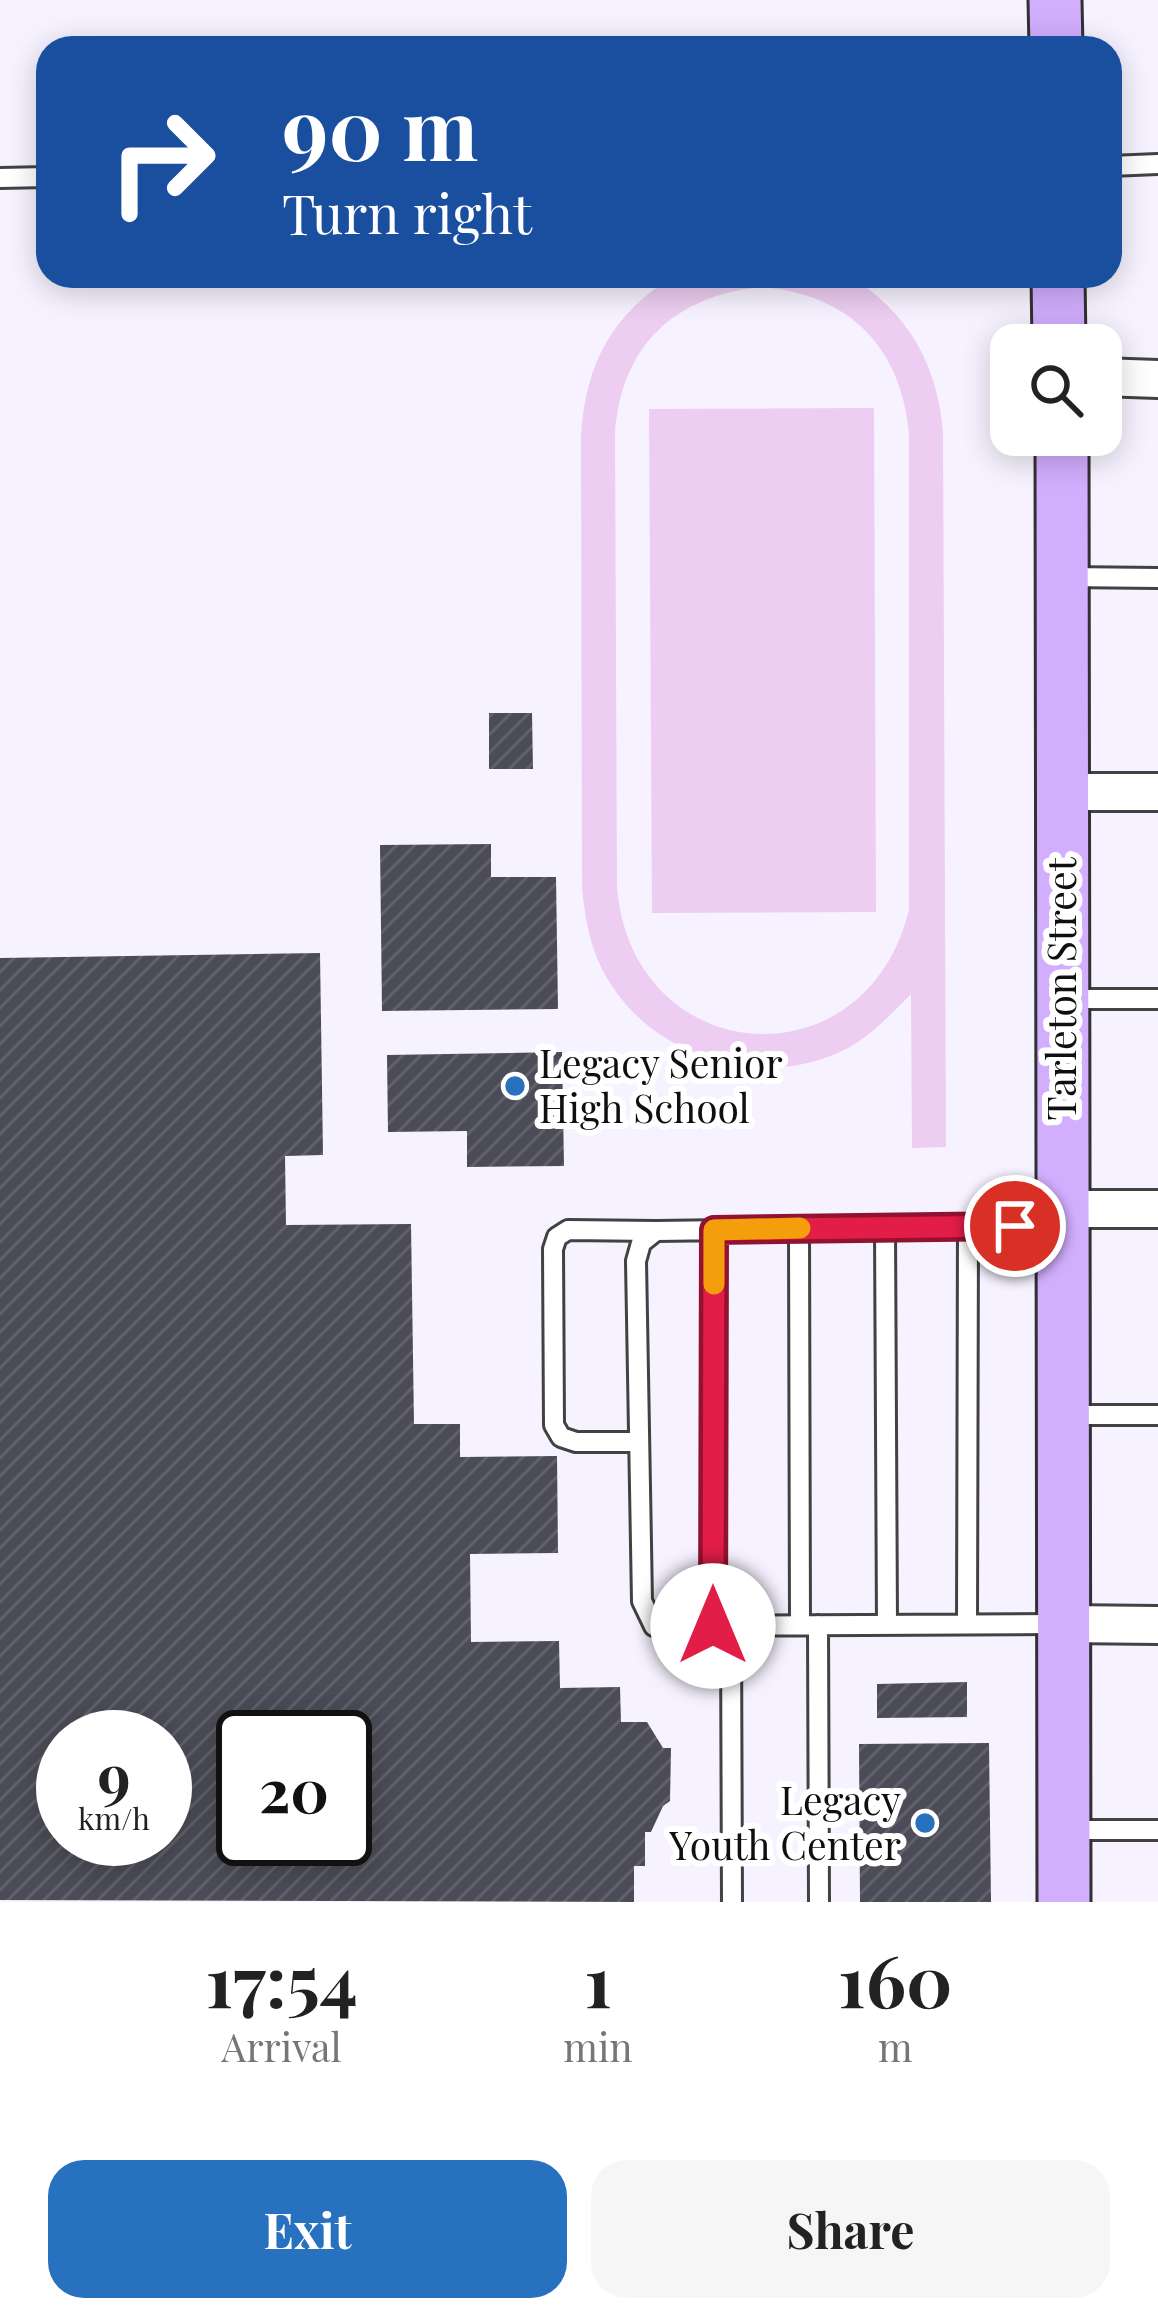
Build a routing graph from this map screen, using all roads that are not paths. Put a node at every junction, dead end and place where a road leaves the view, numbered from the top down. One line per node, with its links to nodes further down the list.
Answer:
1 (1055, 0): 2 (street)
2 (1056, 36)
3 (1158, 164): 4 (lane)
4 (1122, 166)
5 (36, 177): 6 (lane)
6 (0, 178)
7 (1058, 288): 8 (street)
8 (1059, 324)
9 (1122, 378): 10 (street)
10 (1158, 379)
11 (1062, 456): 12 (street, Tarleton Street)
12 (1062, 577): 13 (lane); 14 (street, Tarleton Street)
13 (1158, 578)
14 (1061, 792): 15 (street); 16 (street, Tarleton Street)
15 (1158, 792)
16 (1062, 999): 17 (lane); 19 (street, Tarleton Street)
17 (1158, 999)
18 (1158, 1209): 19 (street)
19 (1062, 1217): 20 (lane); 25 (street, Tarleton Street)
20 (968, 1226): 21 (lane); 28 (lane)
21 (885, 1227): 22 (lane); 31 (lane)
22 (799, 1228): 23 (lane); 30 (lane)
23 (714, 1230): 24 (lane); 33 (lane)
24 (656, 1231): 27 (lane); 27 (lane)
25 (1064, 1415): 26 (lane); 29 (street, Tarleton Street)
26 (1158, 1415)
27 (639, 1442): 33 (lane)
28 (968, 1624): 29 (lane); 31 (lane)
29 (1064, 1624): 32 (street); 34 (street, Tarleton Street)
30 (809, 1625): 31 (lane); 33 (lane); 37 (lane)
31 (886, 1625)
32 (1158, 1625)
33 (722, 1626): 36 (lane)
34 (1064, 1830): 35 (lane); 38 (street, Tarleton Street)
35 (1158, 1830)
36 (733, 1902)
37 (819, 1902)
38 (1064, 1902)

